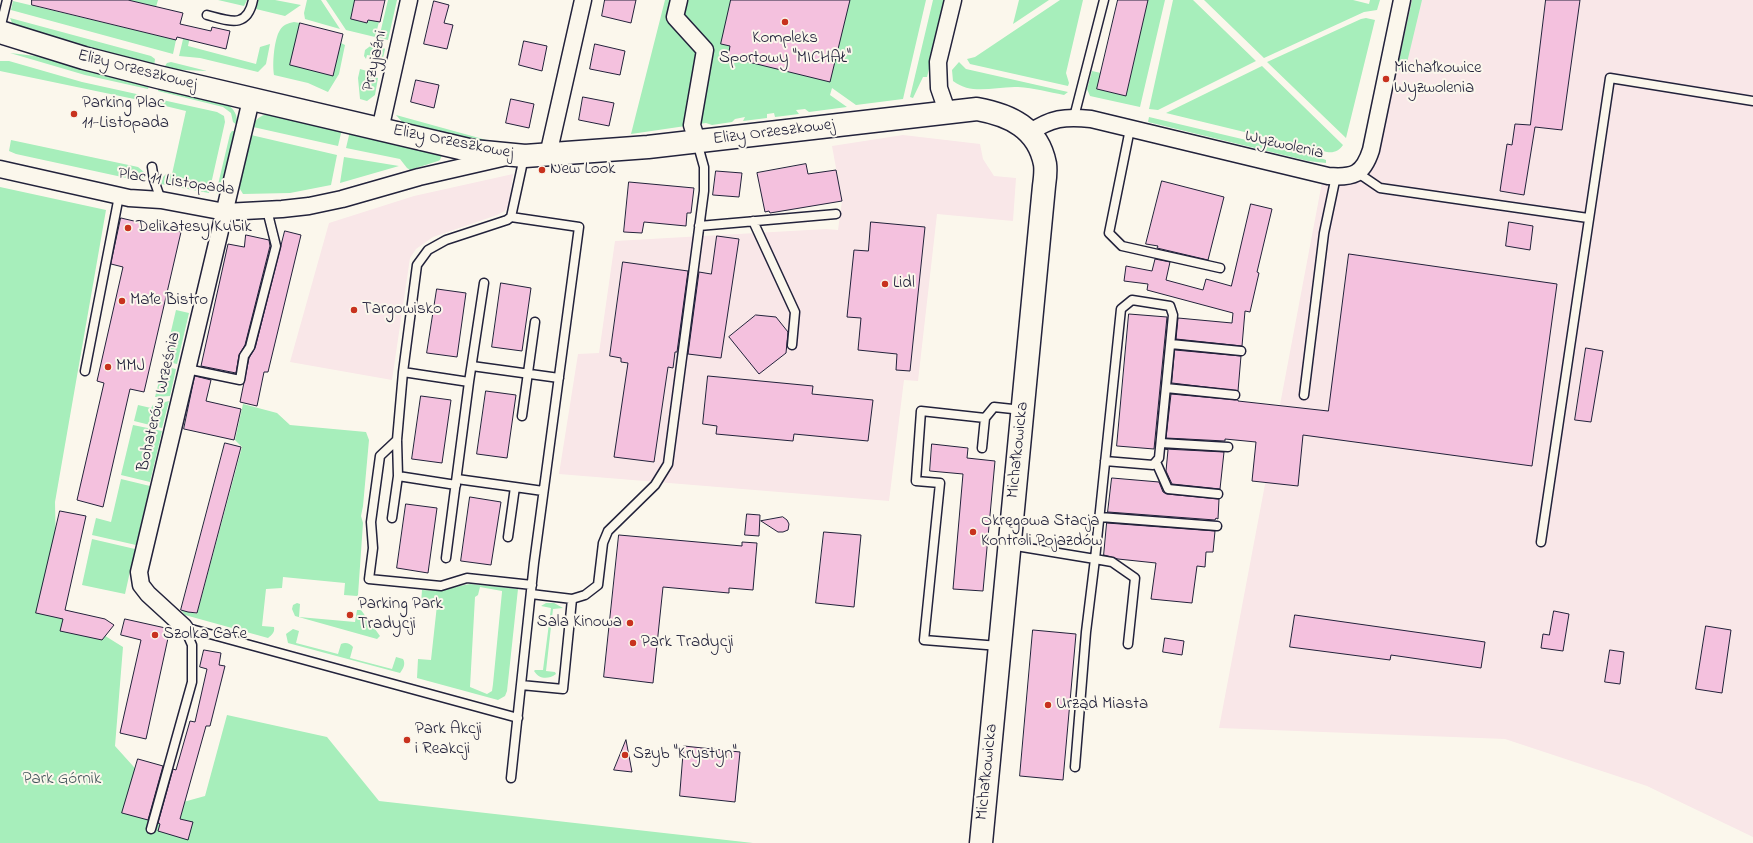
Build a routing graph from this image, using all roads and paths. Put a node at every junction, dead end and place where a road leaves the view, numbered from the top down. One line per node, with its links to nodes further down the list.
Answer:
1 (7, 0): 10 (lane)
2 (253, 0): 9 (lane)
3 (409, 0): 17 (street, Przyjaźni)
4 (582, 0): 20 (street)
5 (679, 0): 19 (street)
6 (953, 0): 14 (street)
7 (1104, 0): 15 (lane)
8 (1402, 0): 24 (street)
9 (207, 15)
10 (0, 28)
11 (0, 32): 12 (street, Elizy Orzeszkowej)
12 (251, 100): 17 (street, Elizy Orzeszkowej); 29 (street, Bohaterów Września)
13 (1753, 101): 32 (lane)
14 (947, 111): 18 (street, Elizy Orzeszkowej); 19 (street, Elizy Orzeszkowej)
15 (1074, 117): 16 (street, Wyzwolenia); 18 (street, Wyzwolenia)
16 (1130, 129): 25 (street, Wyzwolenia); 35 (lane)
17 (380, 130): 21 (street, Elizy Orzeszkowej)
18 (1029, 133): 51 (street, Michałkowicka)
19 (697, 142): 20 (street, Elizy Orzeszkowej); 34 (lane)
20 (548, 155): 21 (street, Elizy Orzeszkowej)
21 (518, 156): 28 (street, Plac 11 Listopada); 31 (lane)
22 (152, 167): 27 (lane)
23 (0, 169): 26 (street, Plac 11 Listopada)
24 (1358, 173): 25 (street, Wyzwolenia); 32 (lane)
25 (1336, 176): 50 (lane)
26 (120, 196): 27 (street, Plac 11 Listopada); 43 (lane)
27 (161, 200): 29 (street, Plac 11 Listopada)
28 (267, 210): 29 (street, Plac 11 Listopada); 42 (lane)
29 (225, 212): 42 (street, Bohaterów Września)
30 (836, 214): 33 (lane)
31 (511, 217): 44 (lane); 46 (lane)
32 (1588, 218): 69 (lane)
33 (753, 221): 34 (lane); 39 (lane)
34 (699, 226): 75 (lane)
35 (1220, 268)
36 (484, 283): 41 (lane)
37 (535, 322): 45 (lane)
38 (1171, 344): 40 (lane); 48 (lane); 58 (lane)
39 (792, 345)
40 (1241, 351)
41 (472, 366): 45 (lane); 47 (lane)
42 (187, 369): 76 (street, Bohaterów Września)
43 (85, 371)
44 (403, 372): 47 (lane); 54 (lane)
45 (527, 374): 46 (lane); 52 (lane)
46 (559, 378): 63 (lane)
47 (469, 382): 61 (lane)
48 (1166, 388): 49 (lane); 55 (lane)
49 (1235, 395)
50 (1304, 395)
51 (1022, 410): 53 (lane); 70 (street, Michałkowicka)
52 (522, 416)
53 (985, 418): 57 (lane); 78 (lane)
54 (398, 440): 60 (lane); 73 (lane)
55 (1161, 443): 56 (lane); 59 (lane)
56 (1228, 447)
57 (982, 448)
58 (1105, 461): 59 (lane); 65 (lane)
59 (1156, 462): 64 (lane)
60 (398, 476): 61 (lane); 66 (lane)
61 (456, 482): 62 (lane); 71 (lane)
62 (515, 487): 63 (lane); 68 (lane)
63 (543, 491): 73 (lane)
64 (1218, 494)
65 (1100, 517): 67 (lane); 72 (lane)
66 (392, 518)
67 (1217, 526)
68 (508, 537)
69 (1541, 542)
70 (1009, 545): 72 (lane); 78 (street, Michałkowicka)
71 (446, 558)
72 (1095, 559): 77 (lane); 81 (lane)
73 (532, 585): 74 (lane)
74 (531, 594): 75 (lane); 79 (lane)
75 (572, 598): 79 (lane)
76 (184, 627): 80 (lane); 83 (lane)
77 (1128, 644)
78 (1000, 646): 84 (street, Michałkowicka)
79 (521, 685): 80 (lane)
80 (518, 718): 82 (lane)
81 (1075, 767)
82 (511, 778)
83 (151, 829)
84 (981, 843)

